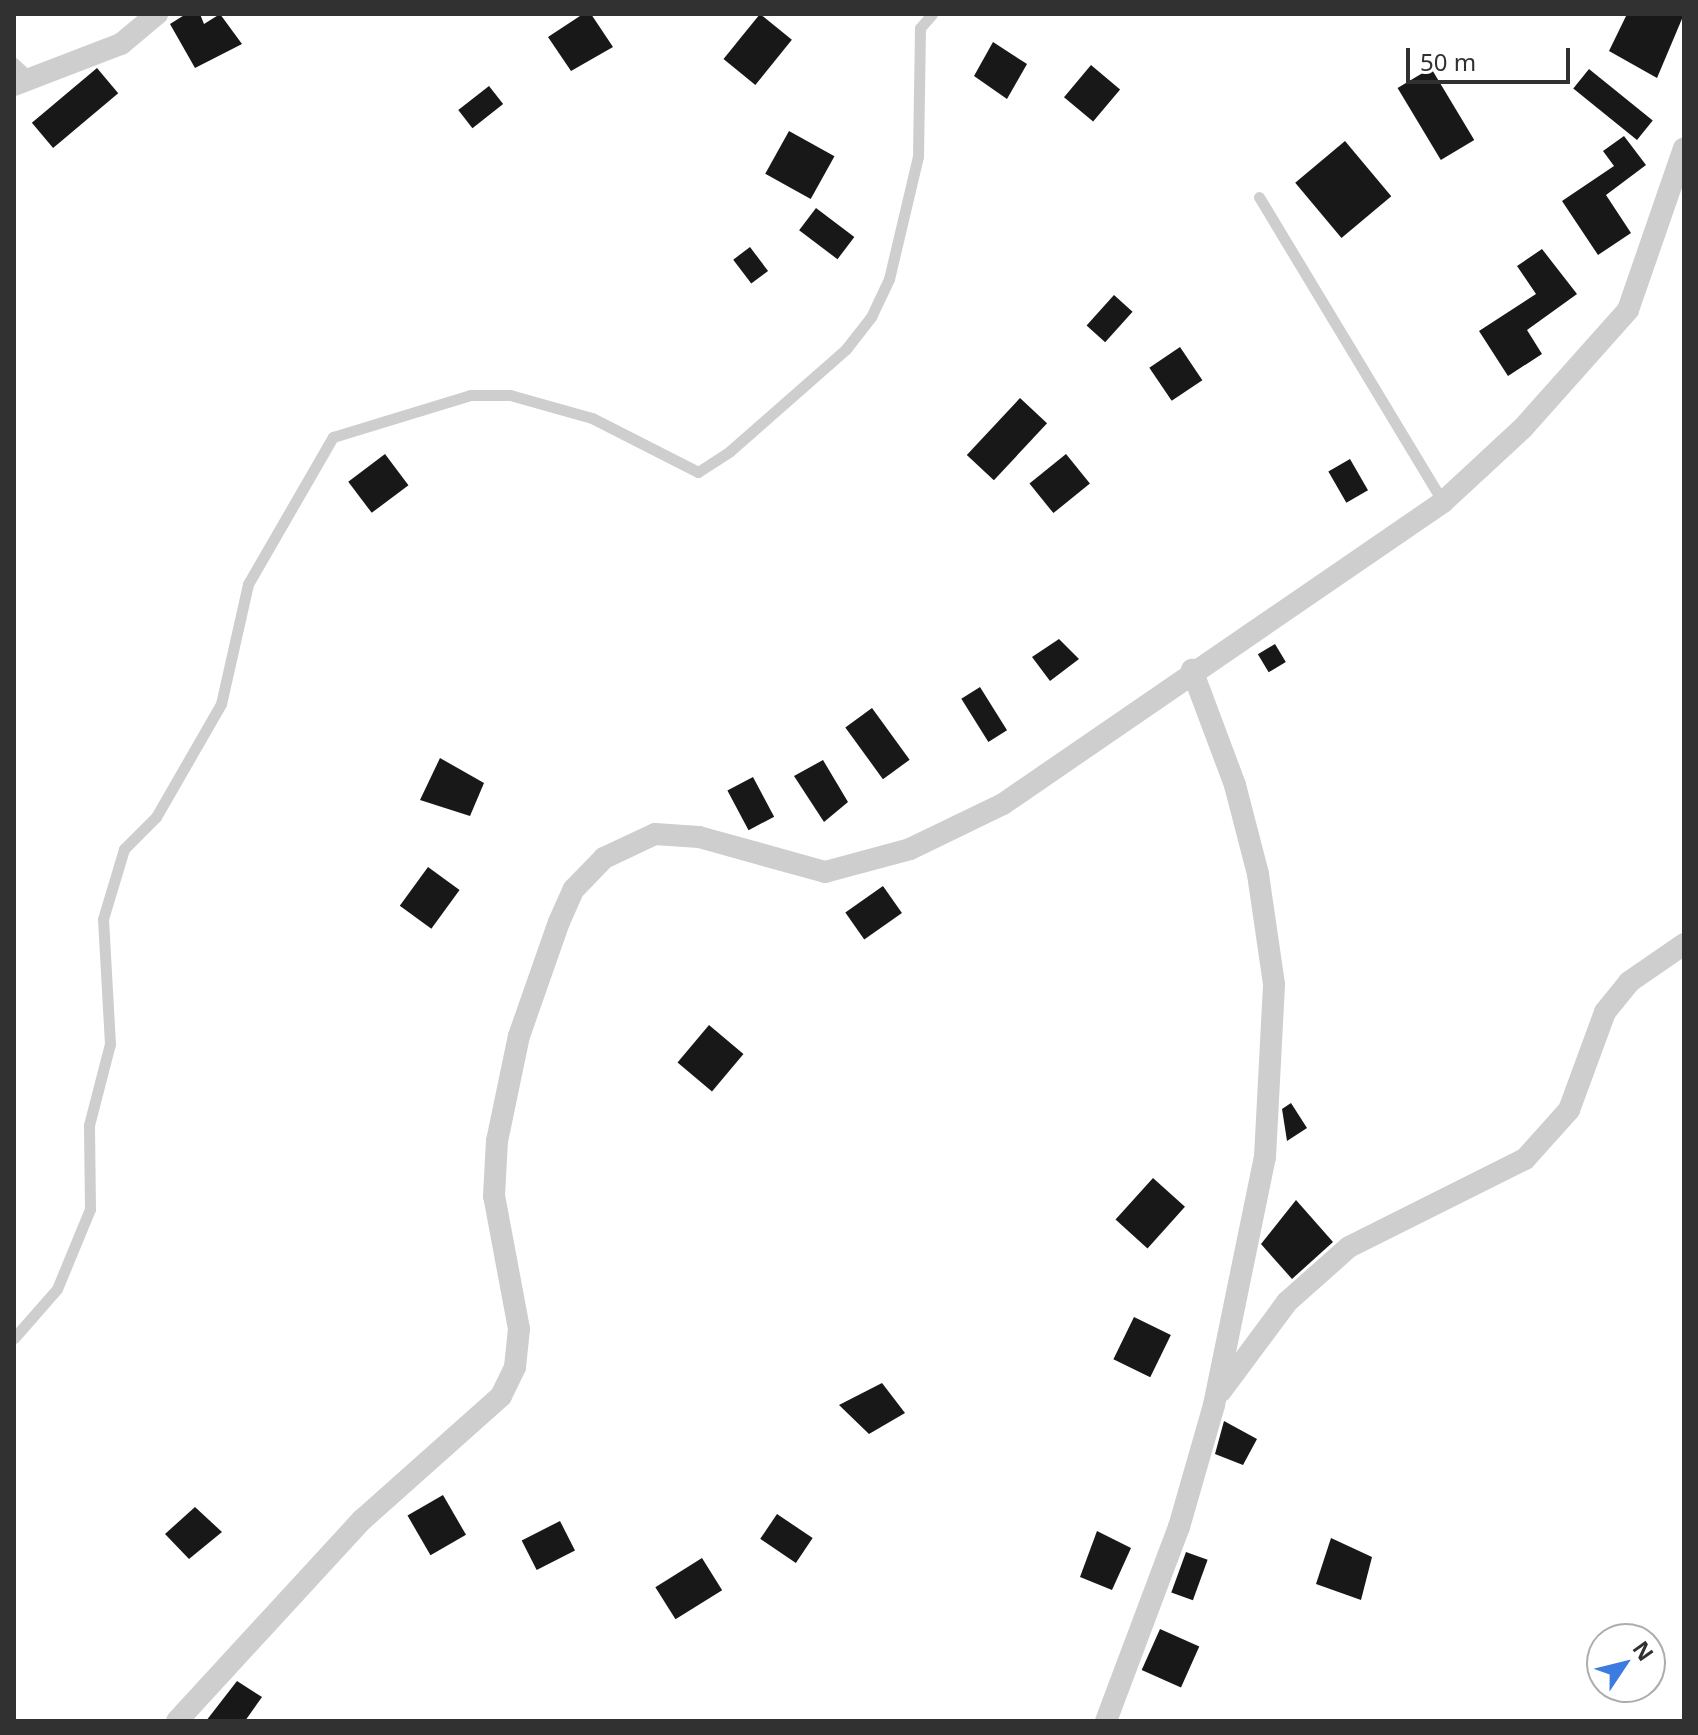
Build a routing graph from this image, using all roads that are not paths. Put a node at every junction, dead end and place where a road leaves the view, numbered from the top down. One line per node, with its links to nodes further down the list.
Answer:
1 (157, 14): 3 (street)
2 (932, 14): 9 (lane)
3 (19, 75)
4 (1684, 148): 6 (street)
5 (1259, 197): 6 (lane)
6 (1443, 502): 7 (street)
7 (1192, 670): 10 (street); 11 (street)
8 (1684, 944): 10 (street)
9 (14, 1338)
10 (1216, 1398): 12 (street)
11 (177, 1721)
12 (1106, 1721)

